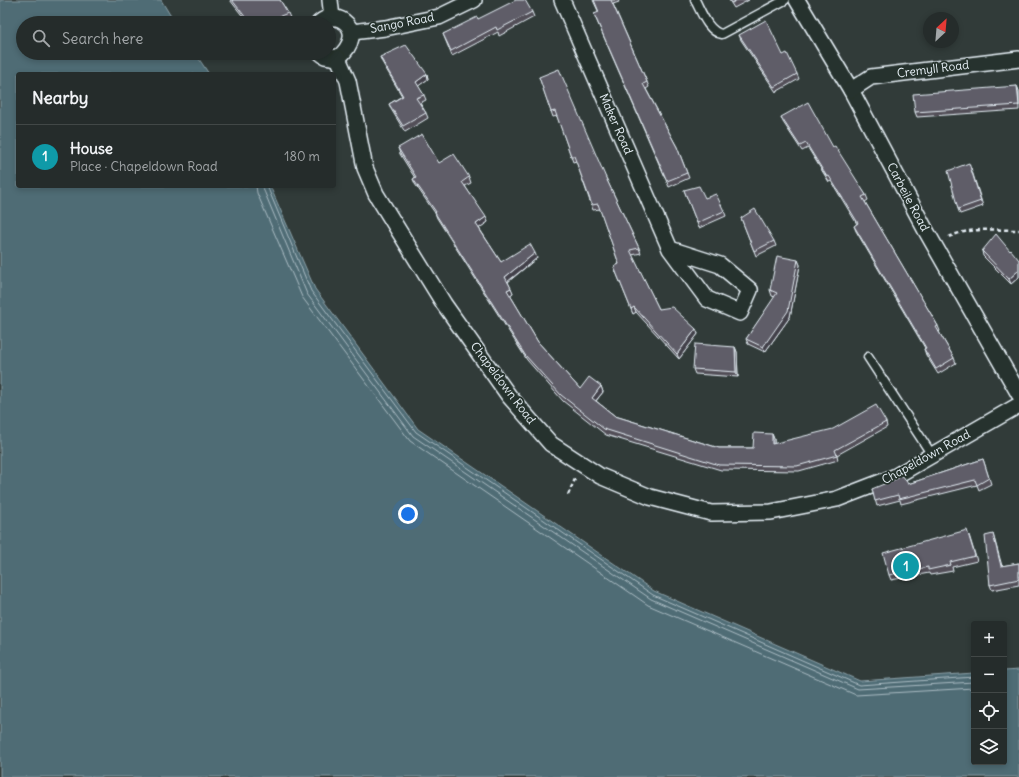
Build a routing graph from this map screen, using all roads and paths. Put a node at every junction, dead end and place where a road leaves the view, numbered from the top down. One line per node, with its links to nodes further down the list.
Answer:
1 (330, 0): 7 (street)
2 (474, 0): 9 (street, Sango Road)
3 (562, 0): 15 (street, Maker Road)
4 (695, 0): 5 (lane)
5 (785, 0)
6 (797, 0): 12 (street, Carbeile Road)
7 (327, 16)
8 (336, 21): 9 (street)
9 (352, 32): 10 (street)
10 (338, 58): 19 (street, Chapeldown Road)
11 (1019, 60): 12 (street, Cremyll Road)
12 (851, 90): 14 (street, Carbeile Road)
13 (1019, 230): 14 (path)
14 (933, 244): 17 (street, Carbeile Road)
15 (670, 248): 15 (street, Maker Road)
16 (868, 357): 19 (lane)
17 (1019, 394)
18 (1019, 405): 19 (street, Chapeldown Road)
19 (932, 455)

